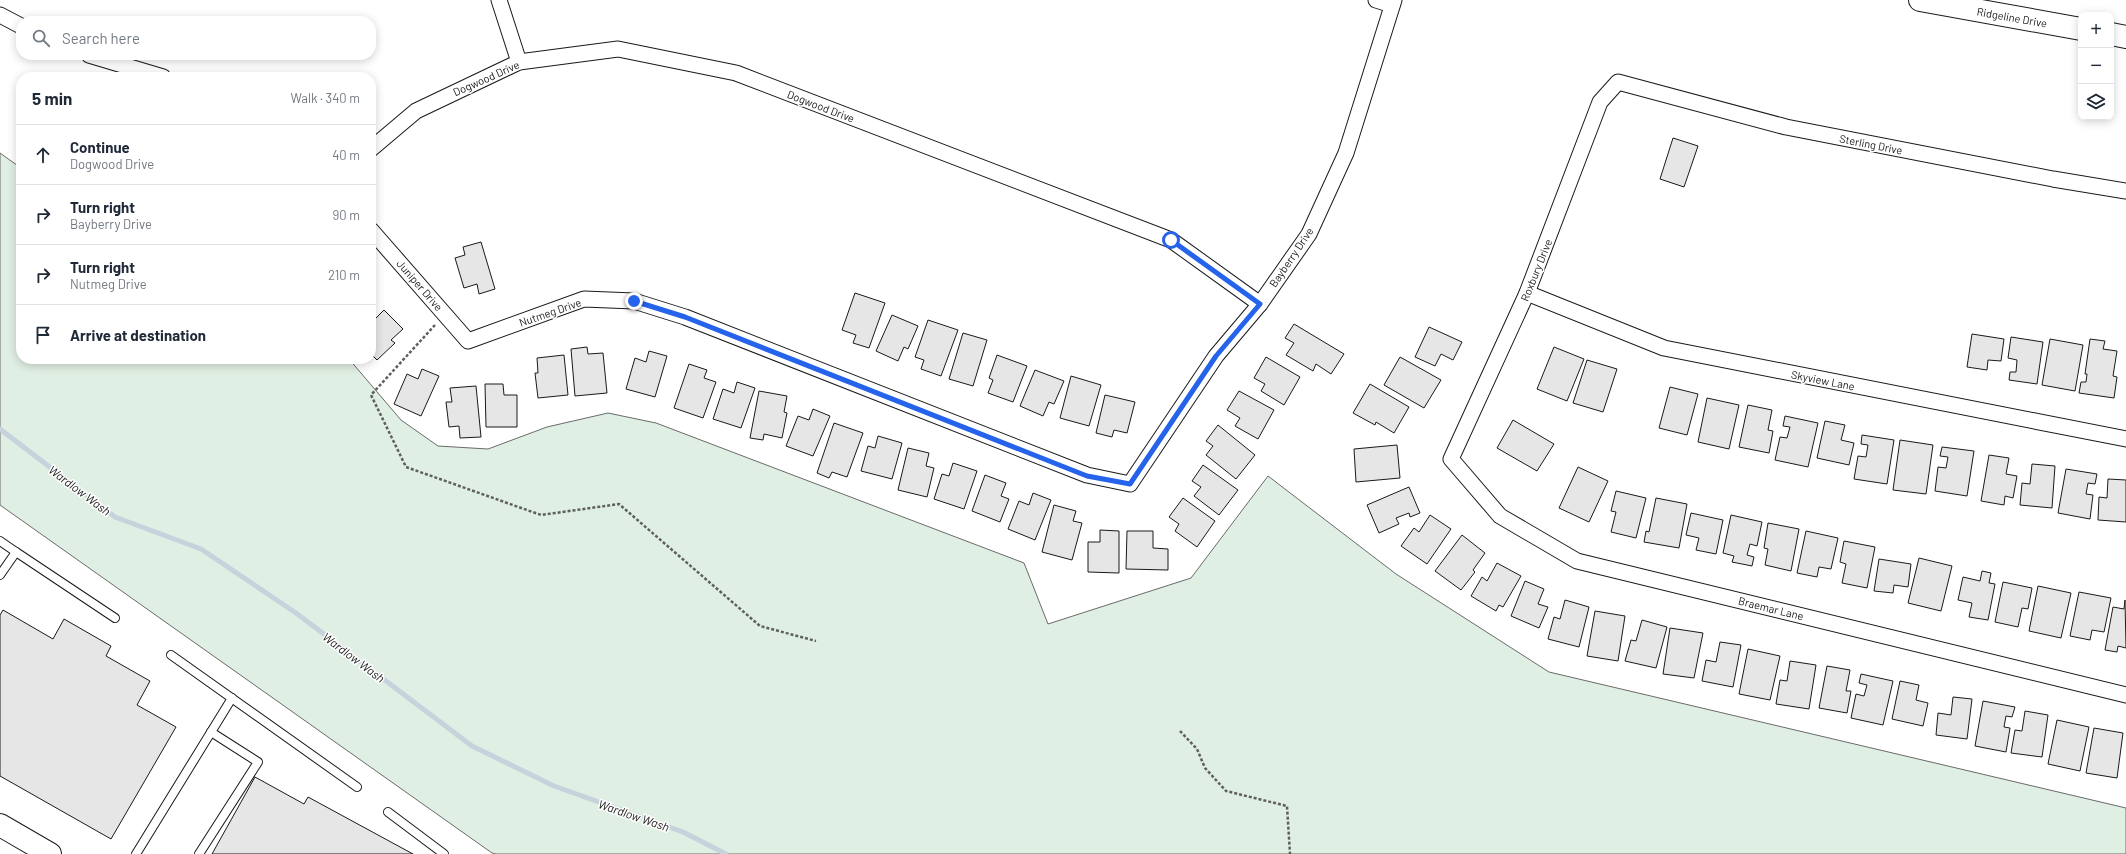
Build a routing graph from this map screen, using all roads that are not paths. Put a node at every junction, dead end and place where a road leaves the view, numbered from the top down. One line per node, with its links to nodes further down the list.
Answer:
1 (499, 0): 11 (street)
2 (1376, 0): 4 (street)
3 (1920, 0): 7 (street, Ridgeline Drive)
4 (1393, 3): 18 (street, Bayberry Drive)
5 (0, 15): 6 (street)
6 (16, 23)
7 (2078, 28)
8 (2114, 35): 9 (street)
9 (2126, 37)
10 (106, 60): 12 (street)
11 (519, 62): 14 (street, Dogwood Drive); 18 (street, Dogwood Drive)
12 (146, 72)
13 (1618, 82): 15 (street, Sterling Drive); 17 (street, Roxbury Drive)
14 (376, 145)
15 (2126, 191)
16 (376, 236): 19 (street, Juniper Drive)
17 (1527, 293): 20 (street, Skyview Lane); 21 (street, Roxbury Drive)
18 (1260, 304): 22 (street, Bayberry Drive)
19 (468, 341): 22 (street, Nutmeg Drive)
20 (2126, 440)
21 (1451, 459): 28 (street, Braemar Lane)
22 (1130, 484)
23 (0, 540): 24 (lane)
24 (16, 552): 25 (lane); 26 (lane)
25 (0, 575)
26 (115, 618)
27 (171, 655): 29 (lane)
28 (2126, 695)
29 (232, 698): 30 (lane); 31 (lane)
30 (211, 732): 35 (lane); 36 (lane)
31 (357, 787)
32 (388, 812): 37 (lane)
33 (0, 825): 34 (street)
34 (50, 854)
35 (136, 854)
36 (199, 854)
37 (444, 854)

